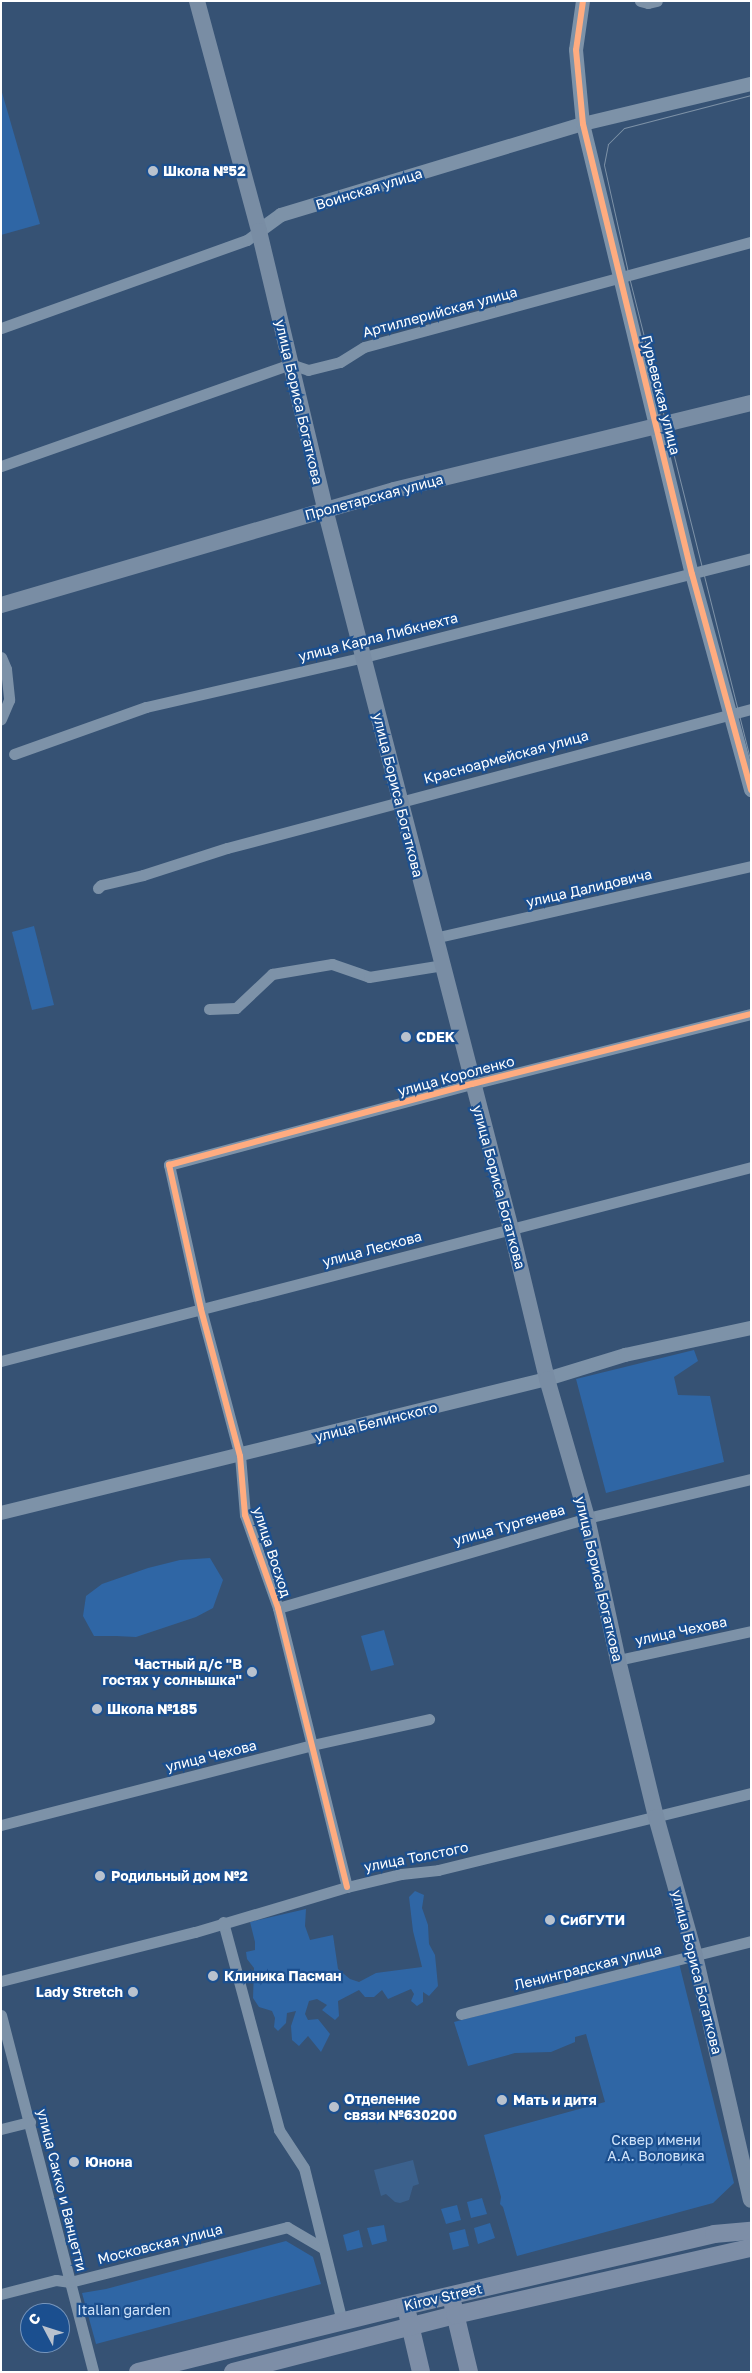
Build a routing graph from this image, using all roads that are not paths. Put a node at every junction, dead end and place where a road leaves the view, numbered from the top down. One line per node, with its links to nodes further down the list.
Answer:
1 (197, 1): 7 (main road, улица Бориса Богаткова)
2 (583, 1): 6 (street, Гурьевская улица)
3 (640, 1): 4 (street)
4 (656, 1)
5 (751, 84): 6 (street, Воинская улица)
6 (583, 124): 7 (street, Воинская улица); 9 (street, Гурьевская улица)
7 (259, 231): 10 (street, Воинская улица); 11 (main road, улица Бориса Богаткова)
8 (751, 242): 9 (street, Артиллерийская улица)
9 (620, 279): 11 (street, Артиллерийская улица); 13 (street, Гурьевская улица)
10 (1, 328)
11 (290, 364): 14 (street); 15 (main road, улица Бориса Богаткова)
12 (751, 403): 13 (main road, Пролетарская улица)
13 (657, 428): 15 (main road, Пролетарская улица); 17 (street, Гурьевская улица)
14 (1, 466)
15 (325, 509): 18 (main road, Пролетарская улица); 20 (main road, улица Бориса Богаткова)
16 (751, 558): 17 (street, улица Карла Либкнехта)
17 (692, 574): 20 (street, улица Карла Либкнехта); 22 (street, Гурьевская улица)
18 (1, 605)
19 (1, 657): 23 (street)
20 (364, 657): 24 (street, улица Карла Либкнехта); 26 (main road, улица Бориса Богаткова)
21 (751, 709): 22 (street, Красноармейская улица)
22 (731, 714): 25 (street, Гурьевская улица); 26 (street, Красноармейская улица)
23 (1, 718)
24 (14, 754)
25 (751, 790)
26 (400, 801): 28 (street, Красноармейская улица); 29 (main road, улица Бориса Богаткова)
27 (751, 866): 29 (street, улица Далидовича)
28 (98, 888)
29 (434, 938): 30 (main road, улица Бориса Богаткова)
30 (443, 965): 31 (street); 33 (main road, улица Бориса Богаткова)
31 (209, 1009)
32 (751, 1014): 33 (street, улица Короленко)
33 (472, 1084): 34 (street, улица Короленко); 36 (main road, улица Бориса Богаткова)
34 (169, 1165): 37 (street, улица Восход)
35 (751, 1167): 36 (street, улица Лескова)
36 (511, 1229): 37 (street, улица Лескова); 40 (main road, улица Бориса Богаткова)
37 (201, 1309): 39 (street, улица Лескова); 41 (street, улица Восход)
38 (751, 1328): 40 (street, улица Белинского)
39 (1, 1361)
40 (547, 1378): 41 (street, улица Белинского); 44 (main road, улица Бориса Богаткова)
41 (240, 1456): 43 (street, улица Белинского); 45 (street, улица Восход)
42 (751, 1479): 44 (street, улица Тургенева)
43 (1, 1514)
44 (587, 1518): 45 (street, улица Тургенева); 47 (main road, улица Бориса Богаткова)
45 (278, 1608): 49 (street, улица Восход)
46 (751, 1631): 47 (street, улица Чехова)
47 (618, 1660): 51 (main road, улица Бориса Богаткова)
48 (429, 1719): 49 (street, улица Чехова)
49 (312, 1745): 52 (street, улица Чехова); 53 (street, улица Восход)
50 (751, 1793): 51 (street, улица Толстого)
51 (656, 1817): 53 (street, улица Толстого); 56 (main road, улица Бориса Богаткова)
52 (1, 1825)
53 (347, 1887): 54 (street, улица Толстого)
54 (223, 1922): 57 (street, улица Толстого); 64 (street)
55 (751, 1941): 56 (street, Ленинградская улица)
56 (695, 1956): 58 (street, Ленинградская улица); 62 (main road, улица Бориса Богаткова)
57 (1, 1981)
58 (461, 2014)
59 (1, 2015): 60 (street, улица Сакко и Ванцетти)
60 (30, 2122): 61 (street); 66 (street, улица Сакко и Ванцетти)
61 (1, 2129)
62 (751, 2200)
63 (751, 2230): 68 (main road, Kirov Street)
64 (323, 2248): 66 (street, Московская улица); 71 (street)
65 (751, 2248): 70 (main road, Kirov Street)
66 (70, 2282): 67 (street, Московская улица); 73 (street, улица Сакко и Ванцетти)
67 (1, 2294)
68 (451, 2295): 69 (main road, Kirov Street); 70 (main road)
69 (405, 2306): 71 (main road, Kirov Street); 72 (main road)
70 (455, 2315): 72 (main road, Kirov Street); 77 (main road)
71 (342, 2321): 74 (main road, Kirov Street)
72 (410, 2327): 75 (main road, Kirov Street); 76 (main road)
73 (93, 2372)
74 (138, 2372)
75 (233, 2372)
76 (421, 2372)
77 (469, 2372)

